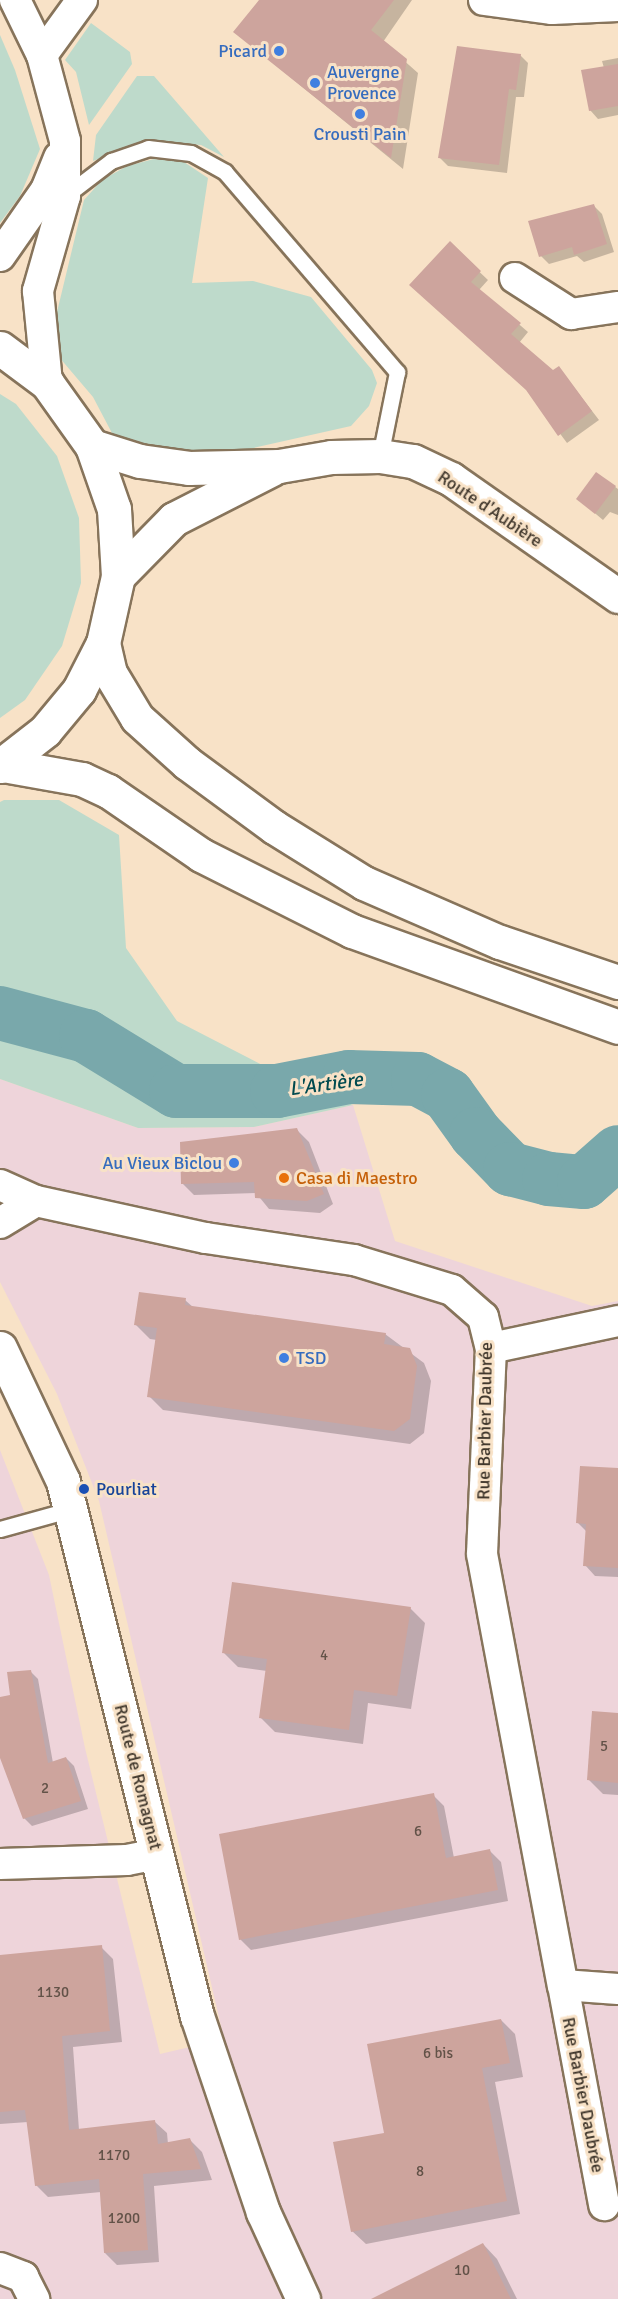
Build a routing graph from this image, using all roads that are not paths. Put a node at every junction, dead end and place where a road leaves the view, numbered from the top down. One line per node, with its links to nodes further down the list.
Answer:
1 (15, 0): 5 (street)
2 (82, 0): 5 (street)
3 (484, 0): 4 (street)
4 (618, 6)
5 (42, 55): 6 (street)
6 (65, 141): 7 (street); 8 (street)
7 (65, 196): 12 (street); 14 (lane)
8 (0, 256)
9 (515, 278): 10 (street)
10 (618, 307)
11 (0, 348): 12 (main road)
12 (48, 383): 13 (main road)
13 (93, 446): 15 (main road, Route d'Aubière); 16 (main road)
14 (380, 456): 15 (main road, Route d'Aubière); 17 (main road, Route d'Aubière)
15 (279, 466): 16 (main road, Route d'Aubière)
16 (118, 576): 18 (main road)
17 (618, 596)
18 (103, 642): 19 (main road); 20 (main road)
19 (1, 765): 21 (main road)
20 (618, 982)
21 (618, 1027)
22 (0, 1185): 23 (street, Rue Barbier Daubrée)
23 (36, 1201): 24 (street); 27 (street, Rue Barbier Daubrée)
24 (0, 1223)
25 (618, 1321): 27 (street)
26 (0, 1348): 29 (main road, Route de Romagnat)
27 (490, 1348): 33 (street, Rue Barbier Daubrée)
28 (0, 1393): 29 (main road, Route de Romagnat)
29 (64, 1513): 30 (lane); 31 (main road, Route de Romagnat)
30 (0, 1529)
31 (149, 1856): 32 (street); 36 (main road, Route de Romagnat)
32 (0, 1864)
33 (563, 1985): 34 (street); 35 (street, Rue Barbier Daubrée)
34 (618, 1989)
35 (604, 2205)
36 (256, 2214): 39 (main road); 40 (main road)
37 (0, 2268): 38 (street)
38 (34, 2299)
39 (285, 2299)
40 (303, 2299)

